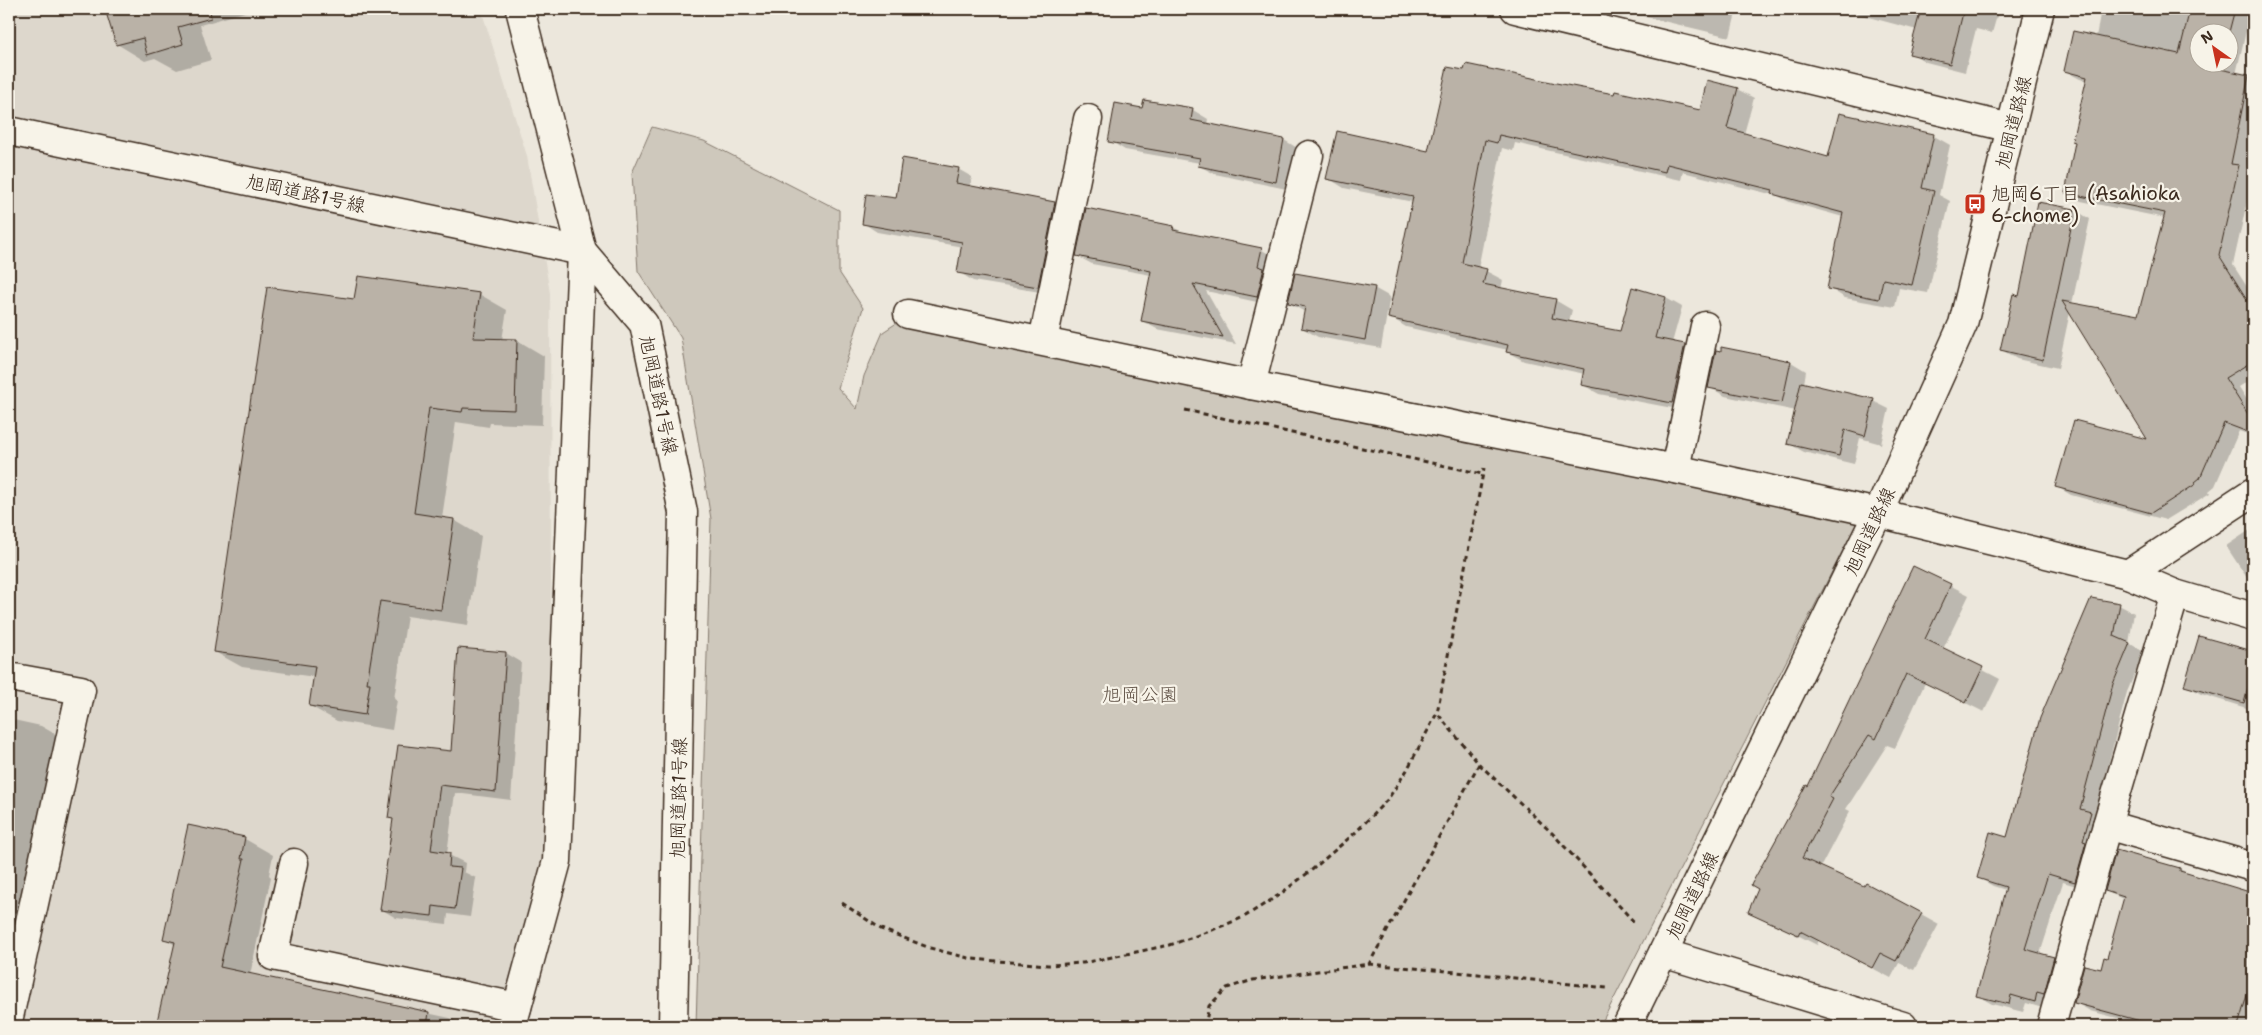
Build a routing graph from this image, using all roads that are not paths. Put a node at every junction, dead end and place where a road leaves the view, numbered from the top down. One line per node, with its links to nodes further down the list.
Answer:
1 (520, 9): 8 (street)
2 (1515, 9): 5 (street)
3 (2040, 9): 5 (street, 旭岡道路線)
4 (1088, 119): 11 (street)
5 (2011, 128): 15 (street, 旭岡道路線)
6 (9, 131): 8 (street, 旭岡道路1号線)
7 (1309, 155): 12 (street)
8 (582, 251): 25 (street); 26 (street, 旭岡道路1号線)
9 (908, 314): 11 (street)
10 (1705, 326): 13 (street)
11 (1044, 341): 12 (street)
12 (1251, 385): 13 (street)
13 (1675, 469): 15 (street)
14 (2253, 492): 16 (street)
15 (1878, 513): 16 (street); 23 (street, 旭岡道路線)
16 (2128, 574): 17 (street)
17 (2175, 594): 18 (street); 20 (street)
18 (2253, 617)
19 (9, 676): 24 (street)
20 (2107, 825): 22 (street); 29 (street)
21 (294, 862): 25 (street)
22 (2253, 867)
23 (1663, 953): 27 (street, 旭岡道路線); 28 (street)
24 (9, 1017)
25 (514, 1017)
26 (673, 1026)
27 (1627, 1026)
28 (1903, 1026)
29 (2051, 1026)

